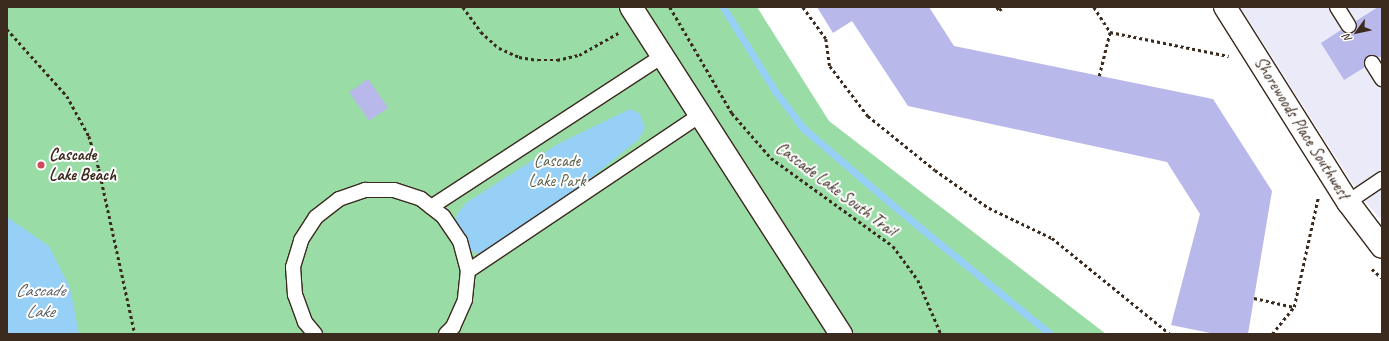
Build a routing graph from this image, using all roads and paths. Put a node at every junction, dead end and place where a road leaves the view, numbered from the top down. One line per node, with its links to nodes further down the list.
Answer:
1 (463, 7): 9 (path)
2 (670, 7): 31 (path, Cascade Lake South Trail)
3 (803, 7): 32 (path)
4 (997, 7): 5 (path)
5 (1004, 7)
6 (1094, 7): 12 (path)
7 (1225, 7): 21 (street, Shorewoods Place Southwest)
8 (1337, 7): 10 (lane)
9 (635, 14): 13 (street)
10 (1348, 26)
11 (7, 30): 27 (path)
12 (1110, 32): 14 (path); 16 (path)
13 (663, 56): 18 (street); 22 (lane)
14 (1233, 57)
15 (1372, 63): 17 (lane)
16 (1099, 76)
17 (1382, 79)
18 (700, 115): 24 (lane); 30 (street)
19 (1382, 179): 21 (lane)
20 (1318, 198): 26 (path)
21 (1348, 202): 23 (street, Shorewoods Place Southwest)
22 (431, 207): 24 (lane); 28 (lane)
23 (1382, 247)
24 (468, 271): 29 (lane)
25 (1254, 298): 26 (path)
26 (1294, 307): 33 (path)
27 (135, 334)
28 (315, 334)
29 (446, 334)
30 (840, 334)
31 (941, 334)
32 (1170, 334)
33 (1272, 334)

